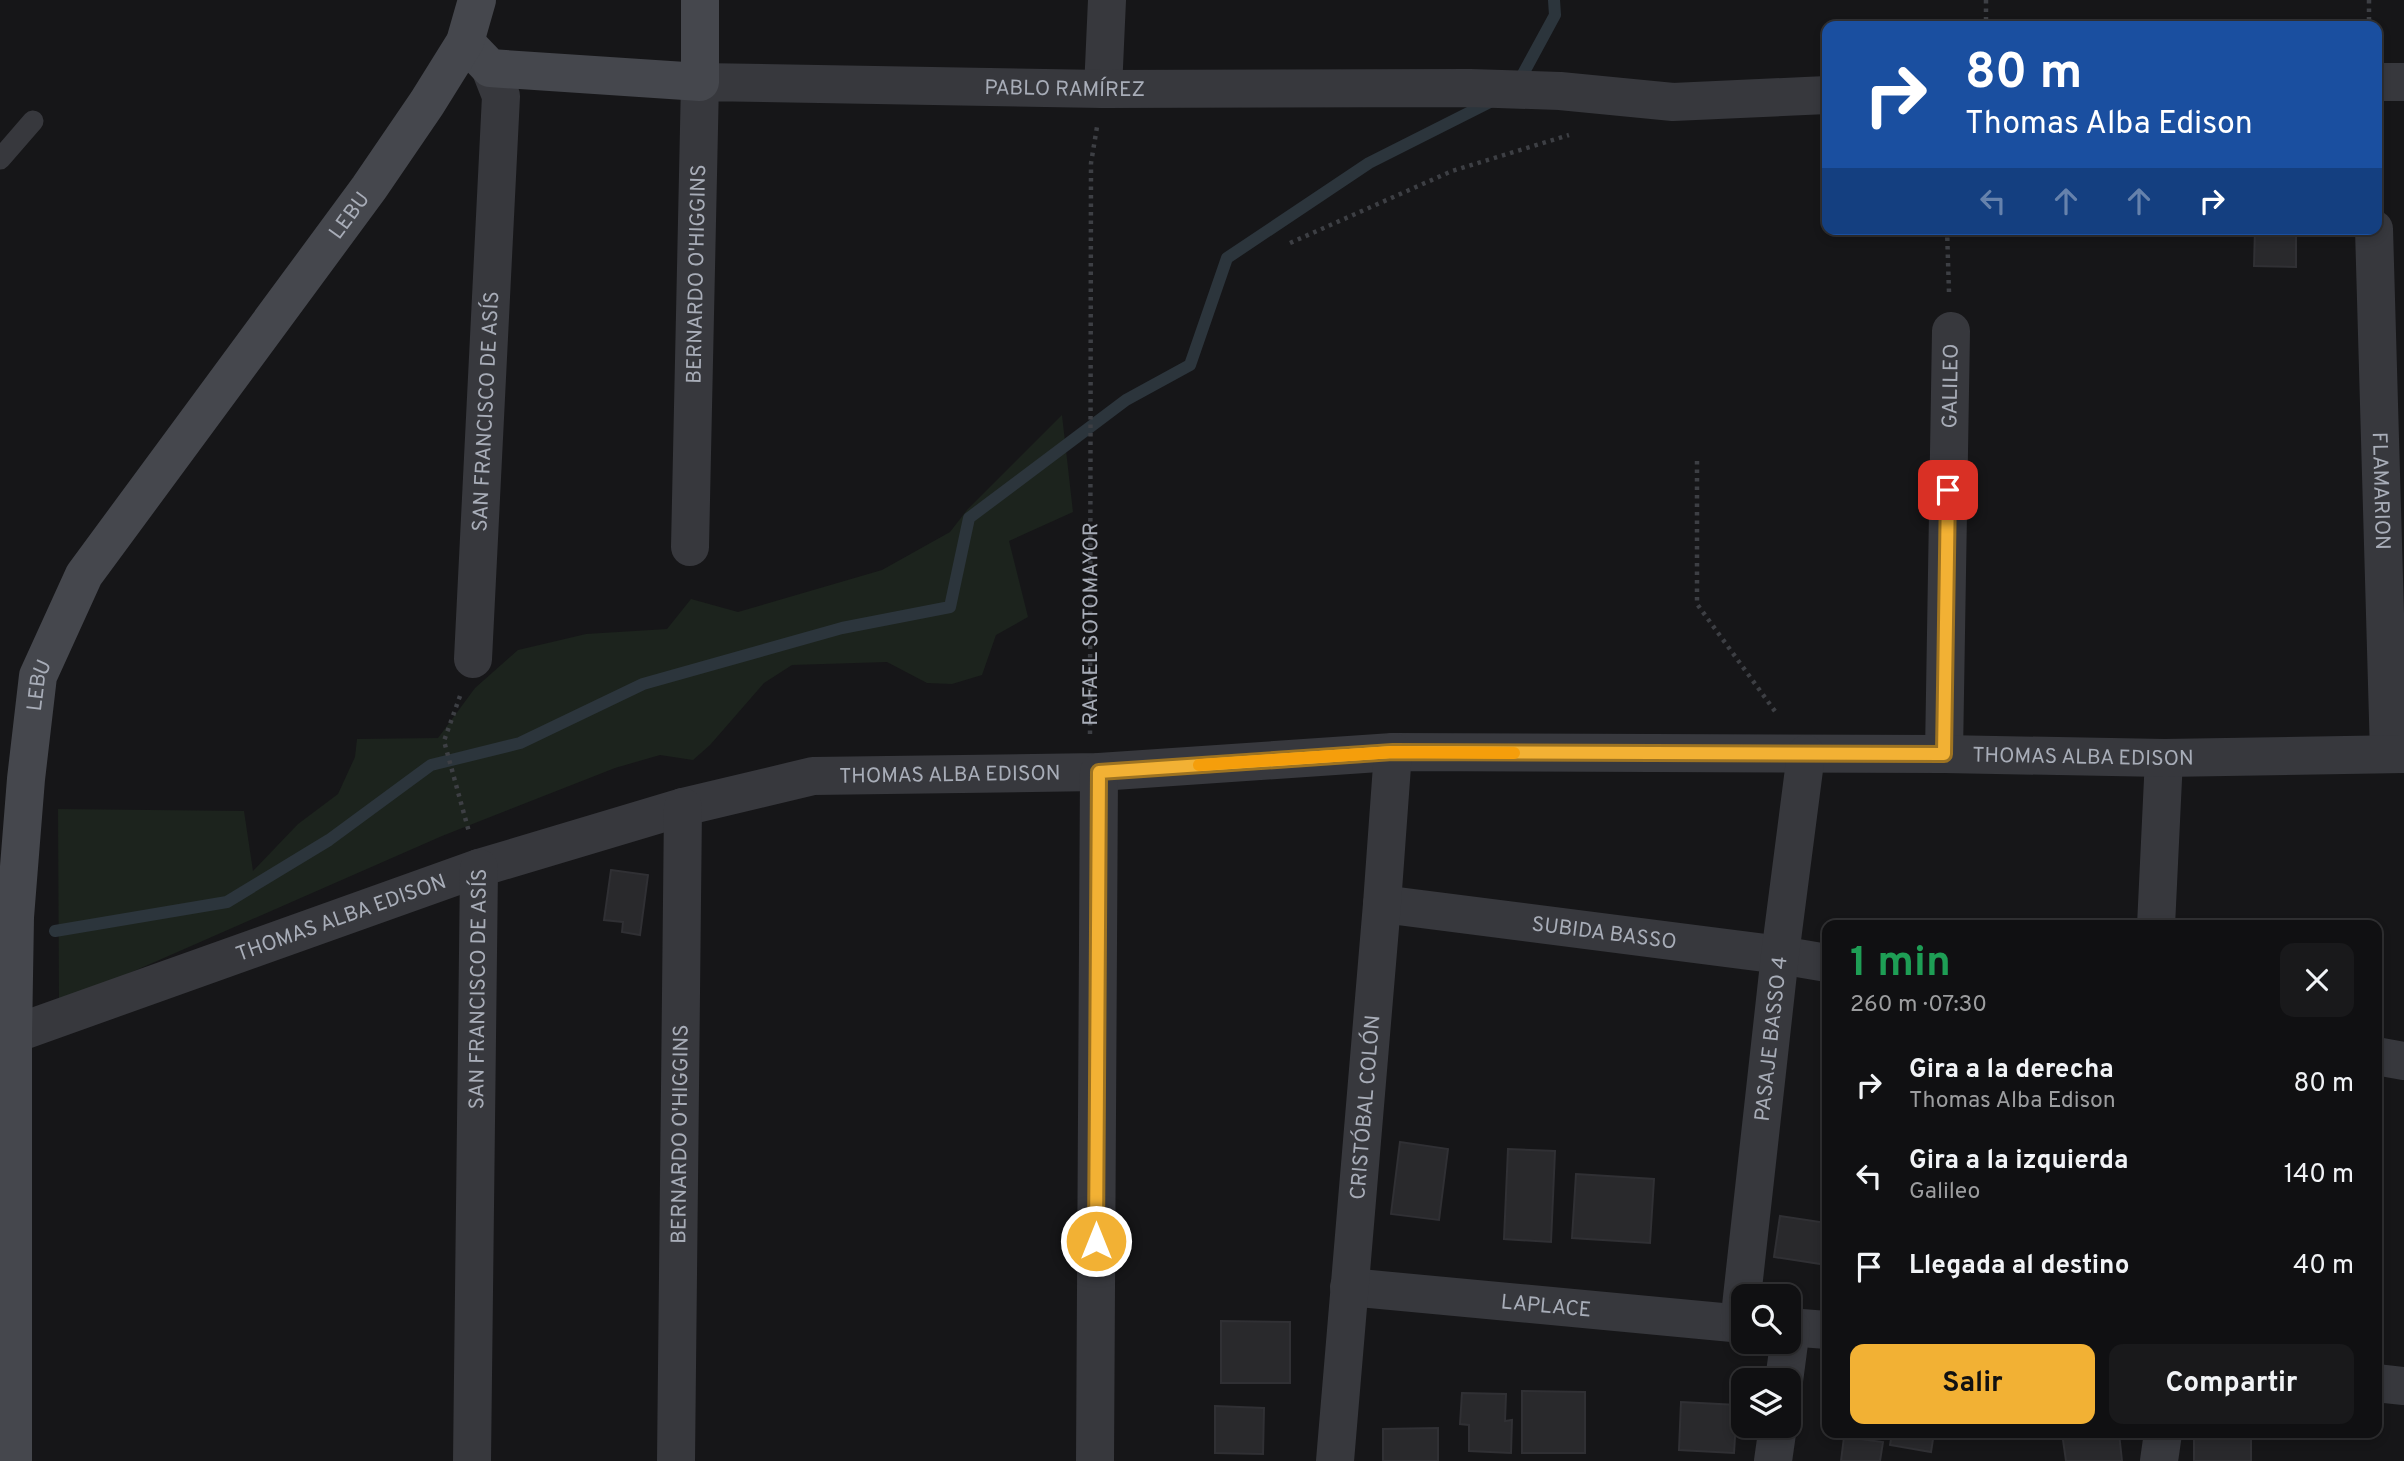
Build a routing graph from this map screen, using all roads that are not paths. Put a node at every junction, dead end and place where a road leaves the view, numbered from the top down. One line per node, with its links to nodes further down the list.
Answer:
1 (478, 0): 4 (main road)
2 (700, 0): 5 (main road, BERNARDO O'HIGGINS)
3 (1107, 0): 8 (street)
4 (478, 55): 5 (main road, PABLO RAMÍREZ); 15 (street, SAN FRANCISCO DE ASÍS); 28 (main road, LEBU)
5 (700, 82): 8 (street, PABLO RAMÍREZ); 14 (street, BERNARDO O'HIGGINS)
6 (2382, 82): 7 (street)
7 (2404, 82)
8 (1103, 89): 9 (street, PABLO RAMÍREZ)
9 (1822, 94)
10 (33, 121): 11 (lane)
11 (0, 159)
12 (2374, 235): 19 (street, FLAMARION)
13 (1951, 331): 18 (street, GALILEO)
14 (690, 547)
15 (473, 659)
16 (1393, 752): 17 (street, THOMAS ALBA EDISON); 21 (street, THOMAS ALBA EDISON); 24 (street, CRISTÓBAL COLÓN)
17 (1806, 754): 18 (street, THOMAS ALBA EDISON); 26 (street, PASAJE BASSO 4)
18 (1944, 754): 20 (street, THOMAS ALBA EDISON)
19 (2396, 754): 20 (street, THOMAS ALBA EDISON)
20 (2164, 758): 25 (street)
21 (1099, 772): 22 (street, THOMAS ALBA EDISON); 43 (street)
22 (683, 807): 23 (street, THOMAS ALBA EDISON); 42 (street, BERNARDO O'HIGGINS)
23 (479, 868): 28 (street, THOMAS ALBA EDISON); 41 (street, SAN FRANCISCO DE ASÍS)
24 (1382, 904): 26 (street, SUBIDA BASSO); 32 (street, CRISTÓBAL COLÓN)
25 (2156, 920)
26 (1780, 954): 27 (street, SUBIDA BASSO); 31 (street, PASAJE BASSO 4)
27 (1822, 962)
28 (7, 1037): 40 (main road, LEBU)
29 (2382, 1057): 30 (street)
30 (2404, 1061)
31 (1745, 1284)
32 (1349, 1287): 33 (street, LAPLACE); 44 (street, CRISTÓBAL COLÓN)
33 (1731, 1323)
34 (1802, 1328): 35 (street)
35 (1788, 1368)
36 (2382, 1384): 37 (street)
37 (2404, 1386)
38 (1776, 1438): 45 (street)
39 (2162, 1438): 46 (street)
40 (13, 1461)
41 (472, 1461)
42 (676, 1461)
43 (1095, 1461)
44 (1335, 1461)
45 (1773, 1461)
46 (2160, 1461)

